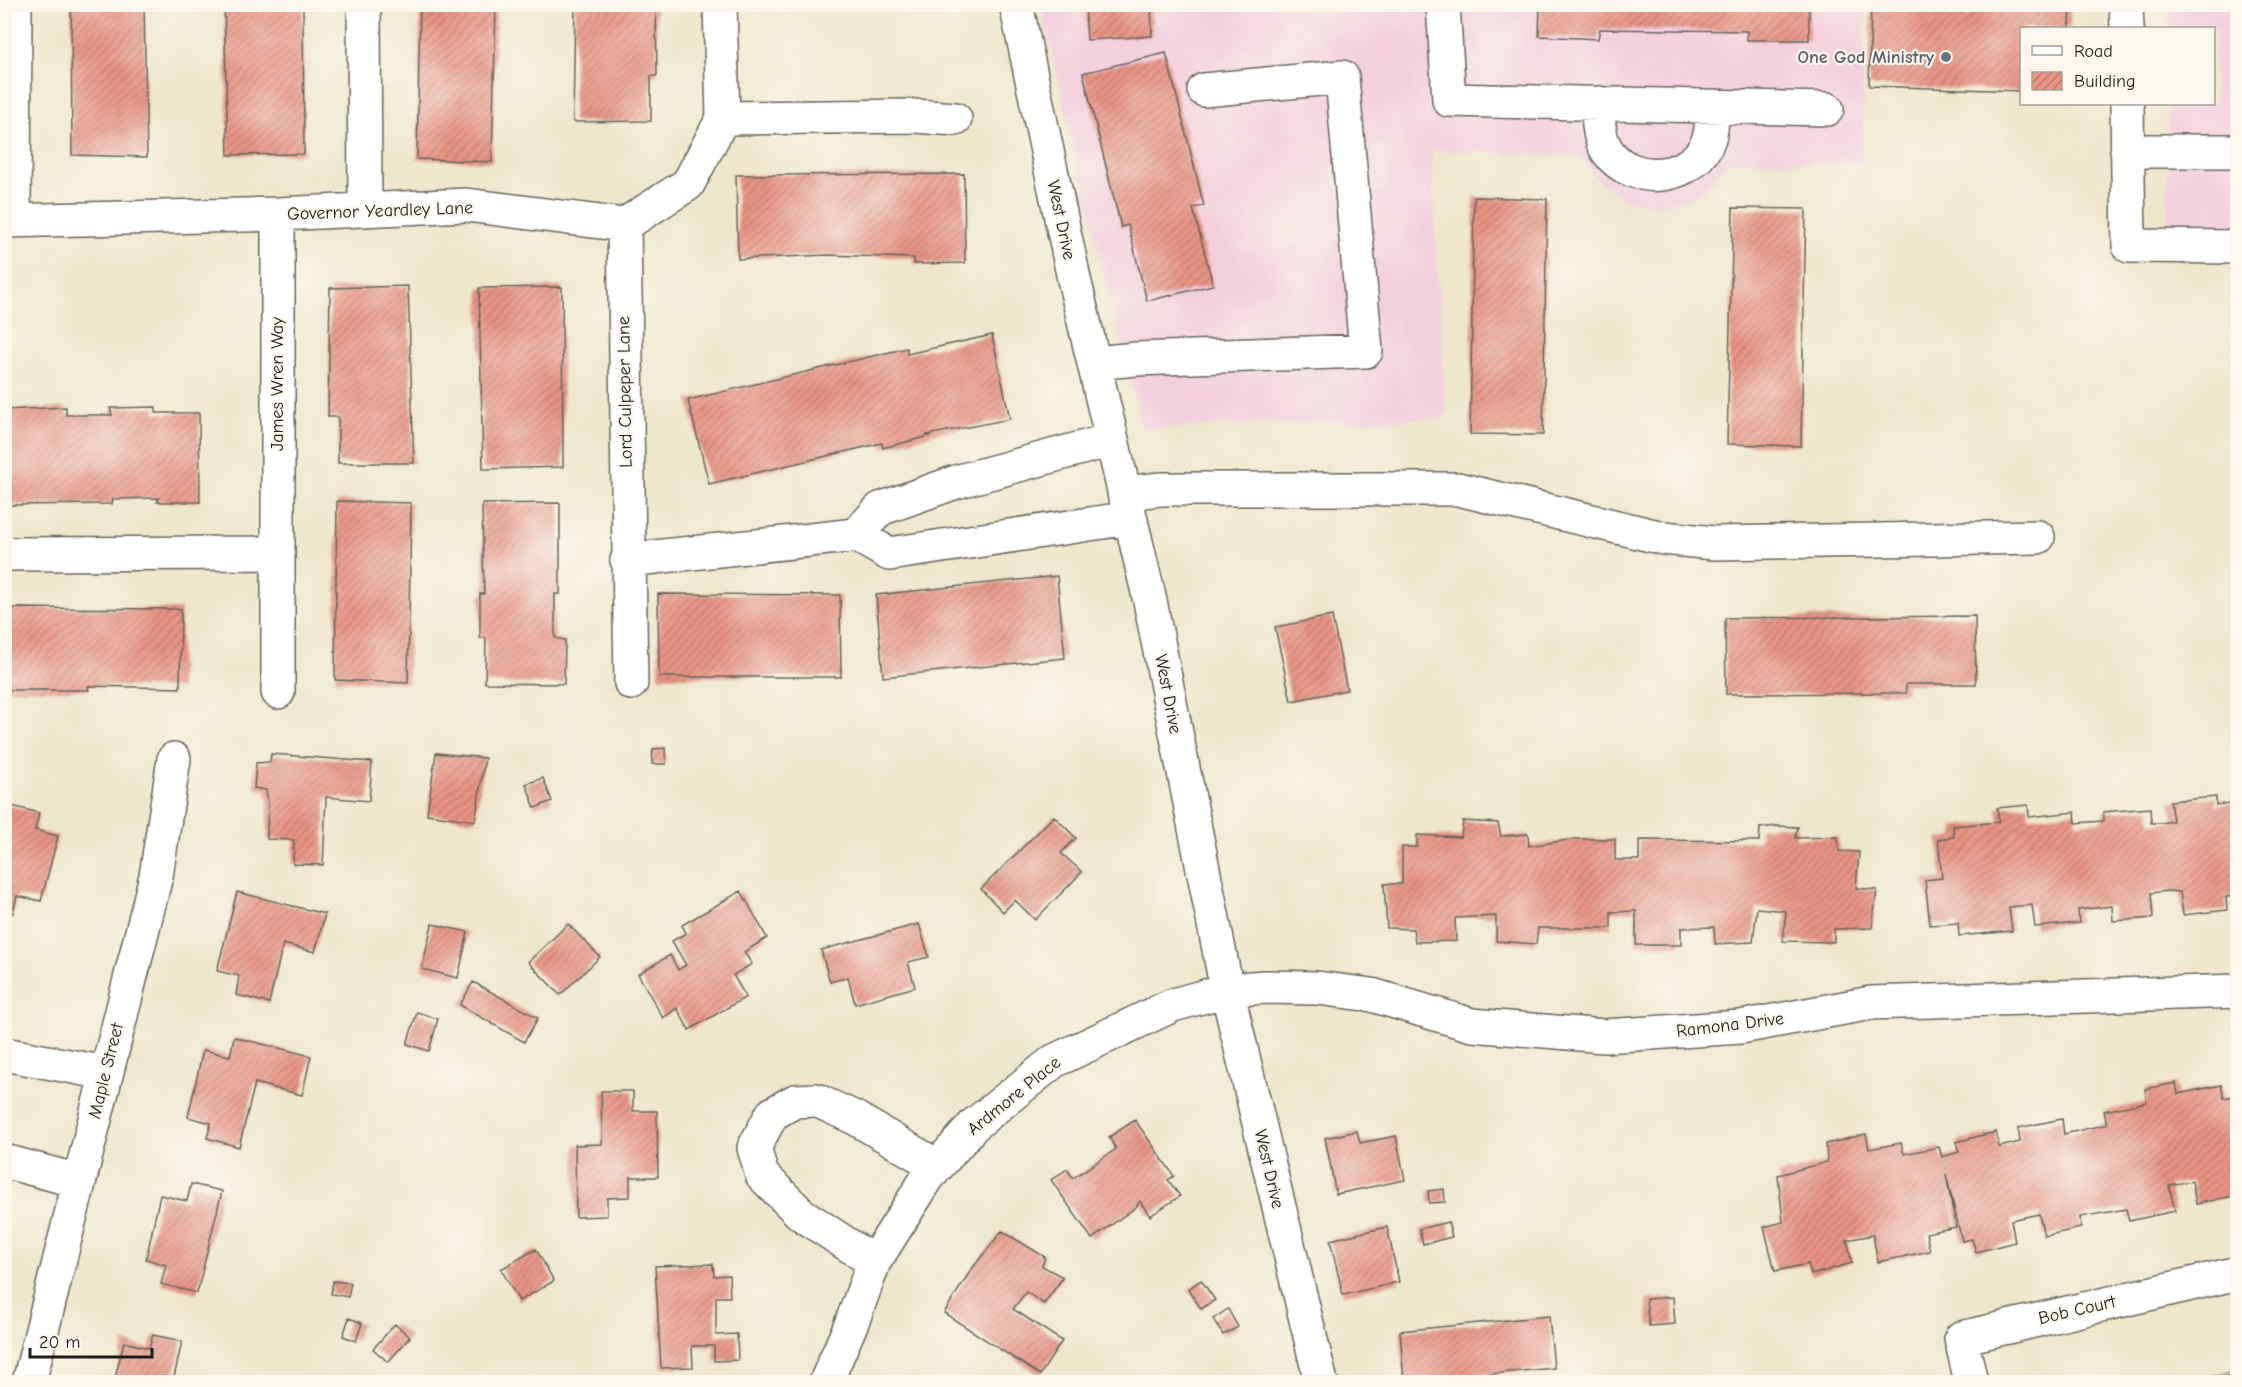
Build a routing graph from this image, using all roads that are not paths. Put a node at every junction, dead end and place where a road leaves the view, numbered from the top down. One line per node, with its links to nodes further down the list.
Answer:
1 (15, 4): 19 (street)
2 (364, 4): 17 (street)
3 (720, 4): 13 (street)
4 (1016, 4): 22 (street, West Drive)
5 (1443, 4): 9 (street)
6 (2127, 4): 7 (street)
7 (2127, 27)
8 (1204, 90): 22 (street)
9 (1599, 104): 11 (street); 11 (street)
10 (2127, 105): 15 (street)
11 (1714, 106): 12 (street)
12 (1827, 109)
13 (723, 118): 14 (street); 20 (street)
14 (955, 118)
15 (2127, 151): 16 (street); 21 (street)
16 (2236, 151)
17 (365, 209): 18 (street, Governor Yeardley Lane); 20 (street, Governor Yeardley Lane)
18 (278, 214): 19 (street, Governor Yeardley Lane); 27 (street, James Wren Way)
19 (9, 221)
20 (624, 225): 29 (street, Lord Culpeper Lane)
21 (2238, 247)
22 (1094, 363): 23 (street, West Drive)
23 (1111, 440): 24 (street, West Drive); 25 (street)
24 (1127, 505): 25 (street); 26 (street); 33 (street, West Drive)
25 (856, 535): 29 (street)
26 (2038, 537)
27 (276, 553): 28 (street); 31 (street, James Wren Way)
28 (4, 554)
29 (627, 560): 30 (street, Lord Culpeper Lane)
30 (631, 683)
31 (278, 692)
32 (174, 759): 36 (street, Maple Street)
33 (1227, 990): 34 (street, Ramona Drive); 38 (street, Ardmore Place); 44 (street, West Drive)
34 (2238, 991)
35 (4, 1054): 36 (street)
36 (106, 1073): 39 (street, Maple Street)
37 (4, 1161): 39 (street)
38 (938, 1166): 40 (street, Ardmore Place); 40 (street)
39 (78, 1181): 42 (street, Maple Street)
40 (874, 1262): 43 (street, Ardmore Place)
41 (2238, 1273): 45 (street, Bob Court)
42 (29, 1383)
43 (826, 1383)
44 (1321, 1383)
45 (1971, 1383)

